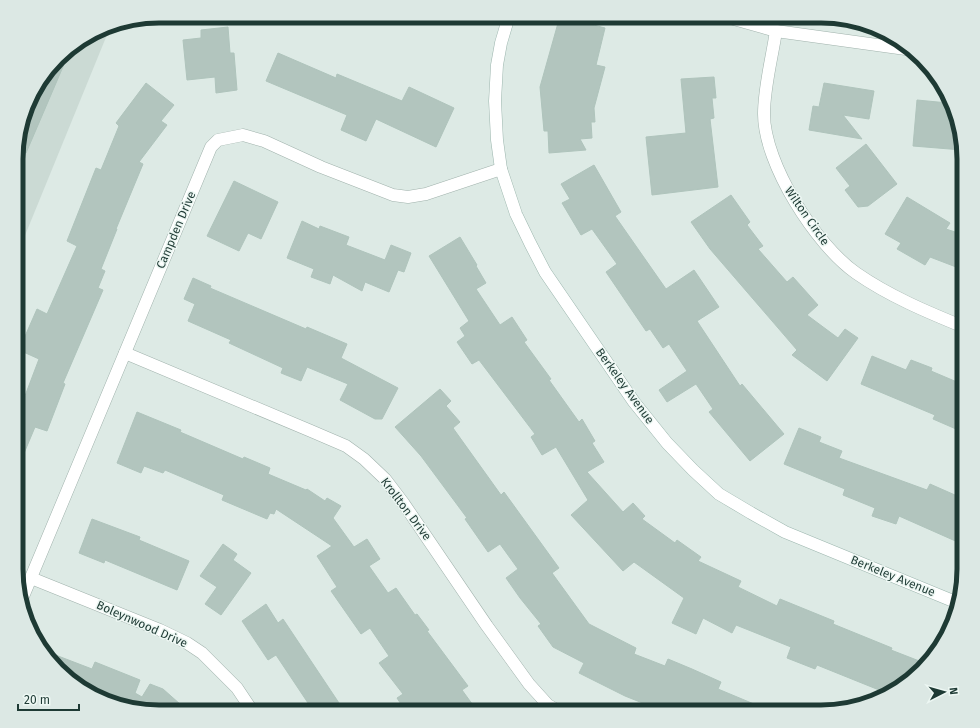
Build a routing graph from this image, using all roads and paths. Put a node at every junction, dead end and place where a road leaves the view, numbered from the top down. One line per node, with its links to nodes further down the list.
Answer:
1 (507, 23): 5 (street, Berkeley Avenue)
2 (748, 23): 3 (street)
3 (776, 31): 4 (street); 6 (street, Wilton Circle)
4 (899, 48)
5 (501, 169): 7 (street, Campden Drive); 10 (street, Berkeley Avenue)
6 (957, 324)
7 (125, 353): 8 (street, Campden Drive); 12 (street, Krollton Drive)
8 (30, 578): 9 (street, Campden Drive); 11 (street, Boleynwood Drive)
9 (25, 591)
10 (953, 601)
11 (248, 705)
12 (550, 705)

